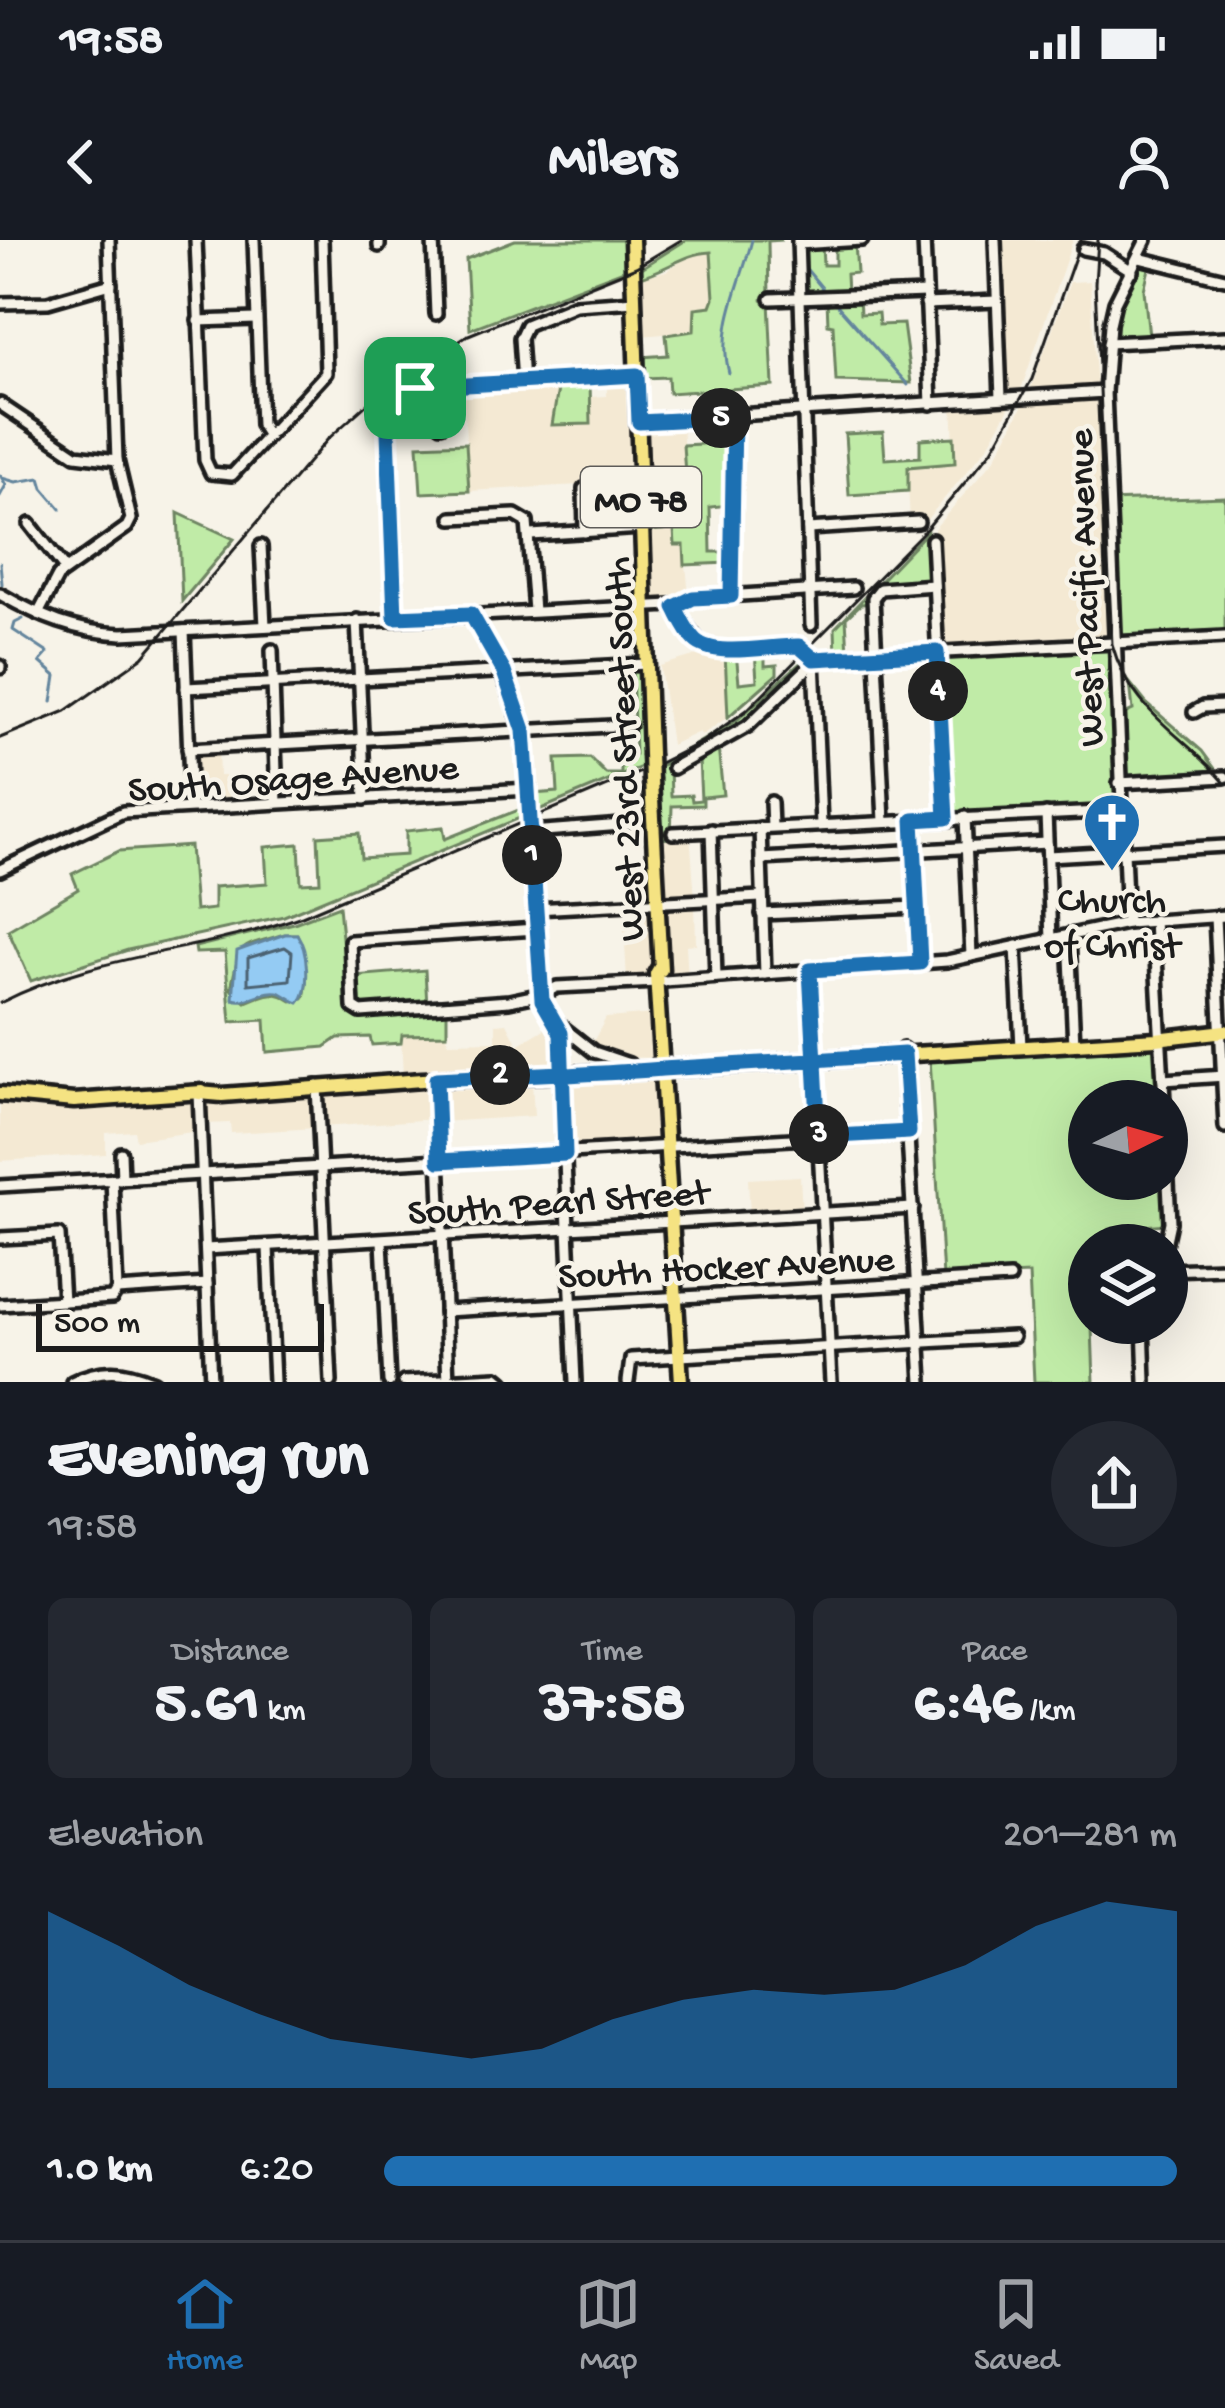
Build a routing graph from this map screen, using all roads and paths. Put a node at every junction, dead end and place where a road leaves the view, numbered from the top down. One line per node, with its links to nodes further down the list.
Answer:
1 (109, 240): 16 (street)
2 (196, 240): 25 (street)
3 (254, 240): 24 (street)
4 (322, 240): 39 (street)
5 (433, 240): 23 (street)
6 (632, 240): 20 (main road, West 23rd Street South / MO 78)
7 (858, 240): 11 (street)
8 (924, 240): 18 (street)
9 (995, 240): 21 (street)
10 (1146, 240): 13 (street, West Pacific Avenue)
11 (798, 242): 17 (street)
12 (1094, 251): 14 (street)
13 (1139, 258): 14 (street, West Pacific Avenue); 15 (street)
14 (1132, 271): 27 (street, West Pacific Avenue)
15 (1225, 278)
16 (111, 284): 22 (street); 40 (street)
17 (799, 298): 18 (street); 19 (street); 35 (street)
18 (926, 298): 21 (street); 34 (street)
19 (771, 299)
20 (634, 301): 28 (main road, West 23rd Street South / MO 78); 29 (street)
21 (997, 301): 32 (street)
22 (0, 303)
23 (436, 314)
24 (256, 319): 25 (street); 39 (street)
25 (198, 321): 39 (street)
26 (1225, 337): 27 (street)
27 (1108, 344): 31 (street, West Pacific Avenue)
28 (637, 375): 29 (street); 37 (main road, West 23rd Street South / MO 78)
29 (523, 382): 30 (street)
30 (440, 387): 38 (street); 62 (street)
31 (1105, 392): 32 (street); 68 (street, West Pacific Avenue)
32 (1000, 398): 34 (street)
33 (0, 404): 40 (street)
34 (931, 404): 35 (street)
35 (804, 413): 36 (street); 46 (street)
36 (734, 417): 37 (street); 56 (street)
37 (639, 422): 41 (main road, West 23rd Street South / MO 78)
38 (441, 425)
39 (268, 436)
40 (117, 460): 51 (street)
41 (641, 485): 45 (main road, West 23rd Street South / MO 78); 47 (street)
42 (452, 518): 48 (street)
43 (918, 522): 46 (street)
44 (30, 524): 51 (street)
45 (642, 528): 47 (street); 57 (main road, West 23rd Street South / MO 78)
46 (808, 529): 54 (street)
47 (585, 532): 48 (street)
48 (531, 536): 59 (street)
49 (932, 539): 52 (street)
50 (261, 546): 65 (street)
51 (66, 570): 60 (street)
52 (934, 585): 70 (street); 71 (street)
53 (853, 588): 54 (street)
54 (811, 591): 56 (street); 64 (street)
55 (0, 594): 60 (street)
56 (731, 596): 58 (street)
57 (645, 604): 58 (street); 59 (street); 73 (main road, West 23rd Street South / MO 78)
58 (675, 607): 72 (street)
59 (534, 611): 61 (street)
60 (38, 614): 66 (street)
61 (471, 614): 62 (street); 74 (street)
62 (395, 617): 63 (street)
63 (357, 620): 65 (street); 75 (street)
64 (811, 625)
65 (265, 626): 66 (street)
66 (184, 631): 77 (street)
67 (1225, 638): 68 (street)
68 (1114, 644): 70 (street); 87 (street, West Pacific Avenue)
69 (272, 650): 76 (street)
70 (937, 652): 71 (street); 95 (street)
71 (876, 655): 72 (street); 98 (street)
72 (811, 657): 85 (street); 100 (street)
73 (646, 664): 74 (street); 115 (main road, West 23rd Street South / MO 78, bridge)
74 (504, 672): 75 (street); 81 (street)
75 (359, 681): 76 (street); 82 (street)
76 (272, 685): 77 (street); 83 (street)
77 (186, 688): 84 (street)
78 (1225, 706): 79 (street)
79 (1194, 712)
80 (629, 724): 81 (street)
81 (524, 730): 82 (street); 88 (street)
82 (362, 739): 83 (street); 89 (street)
83 (274, 744): 84 (street); 91 (street)
84 (188, 749): 92 (street)
85 (674, 768)
86 (1225, 777): 87 (street)
87 (1119, 783): 93 (street, West Pacific Avenue)
88 (530, 789): 89 (street, South Osage Avenue); 101 (street, bridge)
89 (365, 799): 91 (street, South Osage Avenue)
90 (771, 802): 102 (street)
91 (277, 803): 92 (street, South Osage Avenue)
92 (191, 807): 112 (street, South Osage Avenue)
93 (1120, 811): 94 (street); 109 (street, West Pacific Avenue)
94 (1046, 814): 96 (street); 105 (street)
95 (946, 818): 96 (street); 97 (street)
96 (965, 818): 107 (street)
97 (913, 820): 98 (street); 108 (street)
98 (884, 821): 100 (street)
99 (635, 824): 101 (street)
100 (820, 824): 102 (street)
101 (531, 827): 117 (street)
102 (766, 827): 103 (street); 111 (street)
103 (711, 830): 104 (street); 114 (street)
104 (674, 832)
105 (1047, 843): 107 (street); 110 (street)
106 (1225, 846): 109 (street)
107 (966, 847): 108 (street); 127 (street)
108 (915, 850): 111 (street); 116 (street)
109 (1122, 850): 110 (street); 121 (street, West Pacific Avenue)
110 (1048, 856): 124 (street)
111 (761, 859): 113 (street)
112 (0, 870)
113 (761, 897): 114 (street); 118 (street)
114 (713, 898): 115 (street); 132 (street)
115 (657, 902): 117 (street); 131 (main road, West 23rd Street South / MO 78)
116 (917, 907): 118 (street); 128 (street)
117 (535, 909): 122 (street)
118 (762, 914): 130 (street)
119 (1220, 916): 120 (street); 126 (street)
120 (1154, 920): 121 (street); 136 (street)
121 (1126, 923): 123 (street)
122 (536, 929): 133 (street); 133 (street)
123 (1069, 935): 124 (street); 137 (street)
124 (1052, 939): 125 (street)
125 (1016, 946): 127 (street); 138 (street)
126 (1221, 955): 135 (street)
127 (970, 956): 128 (street)
128 (920, 963): 129 (street)
129 (810, 970): 130 (street); 140 (street)
130 (765, 974): 132 (street)
131 (660, 977): 132 (street); 133 (street); 142 (main road, MO 78)
132 (716, 977)
133 (542, 994): 134 (street)
134 (562, 1031): 141 (street); 143 (street)
135 (1223, 1031): 136 (main road); 144 (street)
136 (1161, 1036): 137 (main road); 146 (street)
137 (1074, 1042): 138 (main road)
138 (1021, 1044): 139 (main road)
139 (903, 1051): 140 (main road); 151 (street)
140 (814, 1057): 142 (main road); 152 (street)
141 (629, 1064): 142 (main road); 143 (main road)
142 (665, 1065): 143 (main road); 153 (main road, MO 78)
143 (561, 1073): 145 (main road); 155 (street)
144 (1224, 1076): 146 (street); 150 (street)
145 (436, 1079): 147 (main road); 156 (street)
146 (1163, 1080)
147 (317, 1086): 148 (main road); 157 (street)
148 (200, 1093): 149 (main road); 158 (street)
149 (0, 1094)
150 (1225, 1127)
151 (909, 1132): 152 (street); 161 (street)
152 (819, 1137): 153 (street); 162 (street)
153 (669, 1143): 155 (street); 163 (main road, MO 78)
154 (121, 1154): 159 (street)
155 (565, 1154): 156 (street); 164 (street)
156 (439, 1161): 157 (street); 165 (street)
157 (321, 1166): 158 (street); 168 (street)
158 (203, 1174): 159 (street); 170 (street)
159 (117, 1179): 160 (street); 177 (street)
160 (0, 1186)
161 (913, 1208): 162 (street, South Pearl Street); 174 (street)
162 (824, 1213): 163 (street, South Pearl Street); 176 (street)
163 (673, 1222): 164 (street, South Pearl Street); 178 (main road, MO 78)
164 (568, 1228): 165 (street, South Pearl Street); 180 (street)
165 (442, 1237): 167 (street, South Pearl Street); 182 (street)
166 (0, 1238): 179 (street)
167 (382, 1241): 168 (street, South Pearl Street); 194 (street)
168 (325, 1244): 169 (street, South Pearl Street); 193 (street)
169 (268, 1247): 170 (street, South Pearl Street); 192 (street)
170 (206, 1249): 175 (street)
171 (1225, 1268): 172 (street)
172 (1188, 1269)
173 (1010, 1279): 174 (street, South Hocker Avenue)
174 (917, 1283): 176 (street, South Hocker Avenue); 184 (street)
175 (207, 1284): 177 (street); 191 (street)
176 (828, 1288): 178 (street, South Hocker Avenue); 186 (street)
177 (117, 1290): 179 (street)
178 (676, 1298): 180 (street, South Hocker Avenue); 187 (main road, MO 78)
179 (63, 1301): 181 (street)
180 (572, 1304): 182 (street, South Hocker Avenue); 197 (street)
181 (0, 1305)
182 (446, 1310): 188 (street)
183 (1013, 1336): 184 (street)
184 (920, 1342): 186 (street); 201 (street)
185 (1144, 1344): 202 (street)
186 (830, 1347): 187 (street); 200 (street)
187 (680, 1356): 198 (street); 199 (main road, MO 78)
188 (448, 1381): 195 (street); 196 (street)
189 (72, 1382): 190 (street)
190 (154, 1382)
191 (211, 1382)
192 (274, 1382)
193 (331, 1382)
194 (389, 1382)
195 (404, 1382)
196 (503, 1382)
197 (575, 1382)
198 (628, 1382)
199 (681, 1382)
200 (831, 1382)
201 (922, 1382)
202 (1145, 1382)

